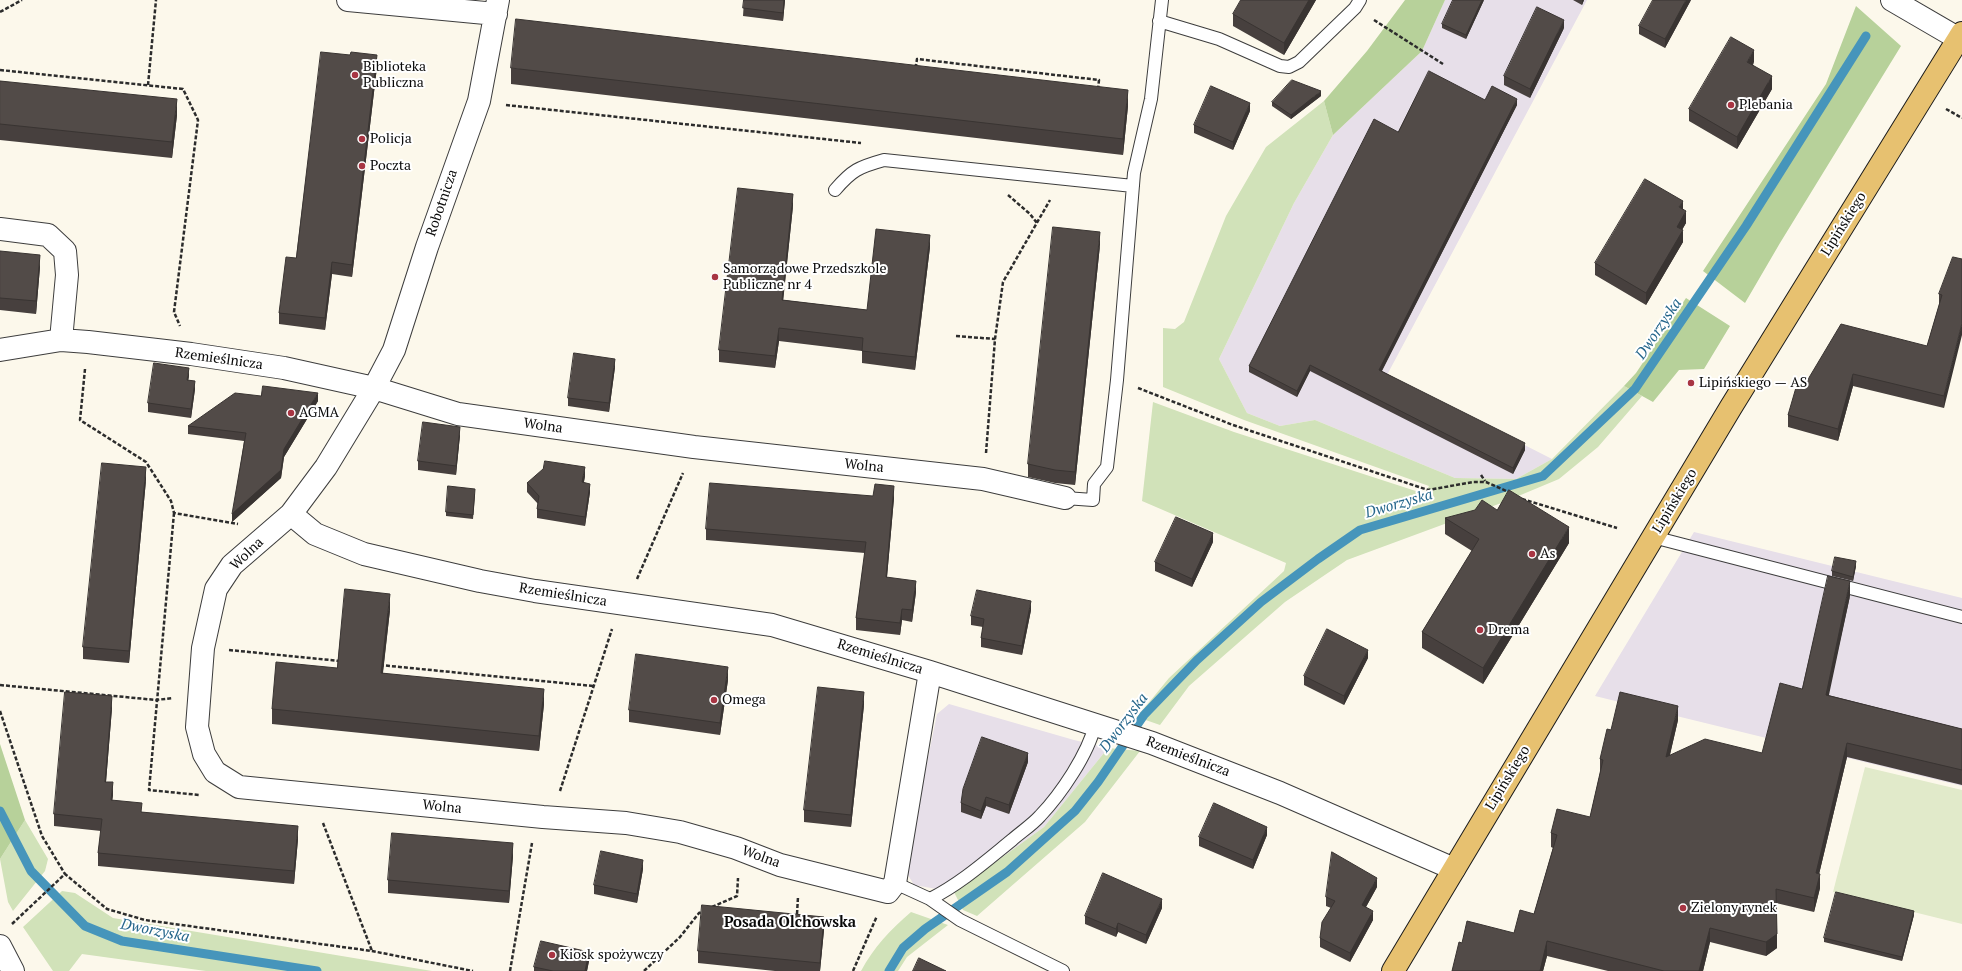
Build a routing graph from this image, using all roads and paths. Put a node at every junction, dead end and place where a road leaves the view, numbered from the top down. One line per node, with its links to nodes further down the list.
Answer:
1 (22, 0): 8 (path)
2 (156, 0): 14 (path)
3 (348, 0): 7 (street, Robotnicza)
4 (1162, 0): 9 (lane)
5 (1892, 0): 10 (street)
6 (1357, 4): 9 (lane); 11 (path)
7 (497, 7): 30 (street, Robotnicza)
8 (0, 12)
9 (1159, 21): 21 (lane)
10 (1960, 36): 43 (main road, Lipińskiego)
11 (1443, 64)
12 (908, 66): 15 (path)
13 (0, 70): 14 (path)
14 (148, 85): 24 (path)
15 (1097, 92)
16 (504, 104): 19 (path)
17 (1944, 107): 18 (path)
18 (1962, 117)
19 (866, 144)
20 (1064, 177): 21 (lane); 22 (lane); 26 (path)
21 (1133, 186): 38 (lane)
22 (835, 190)
23 (0, 229): 27 (street)
24 (180, 330)
25 (956, 336): 26 (path)
26 (995, 339): 34 (path)
27 (62, 340): 28 (street, Rzemieślnicza); 30 (street, Rzemieślnicza)
28 (0, 350)
29 (86, 361): 39 (path)
30 (374, 388): 32 (street, Wolna); 40 (street, Wolna)
31 (1151, 393): 35 (path)
32 (694, 447): 34 (street, Wolna); 44 (path)
33 (1481, 475): 35 (path)
34 (983, 479): 38 (street, Wolna)
35 (1486, 482): 36 (path)
36 (1512, 494)
37 (1518, 497): 42 (path)
38 (1065, 498)
39 (174, 513): 41 (path); 54 (path)
40 (291, 514): 50 (street, Rzemieślnicza); 53 (street, Wolna)
41 (245, 525)
42 (1617, 528)
43 (1654, 537): 45 (lane); 60 (main road, Lipińskiego)
44 (636, 580)
45 (1962, 617)
46 (614, 621): 52 (path)
47 (223, 650): 48 (path)
48 (341, 661)
49 (373, 664): 52 (path)
50 (930, 672): 56 (street, Rzemieślnicza); 63 (street)
51 (0, 685): 54 (path)
52 (593, 686): 57 (path)
53 (200, 696): 54 (path); 58 (street, Wolna)
54 (156, 700)
55 (0, 711): 62 (path)
56 (1104, 728): 60 (street, Rzemieślnicza); 65 (lane)
57 (560, 791)
58 (314, 794): 63 (street, Wolna); 68 (path)
59 (533, 837): 71 (path)
60 (1454, 869): 75 (main road, Lipińskiego)
61 (738, 873): 72 (path)
62 (65, 874): 67 (path); 68 (path)
63 (892, 887): 65 (lane, Wolna); 73 (path)
64 (799, 894): 66 (path)
65 (933, 902): 74 (lane, Wolna)
66 (797, 914)
67 (3, 938): 69 (street)
68 (372, 951): 70 (path)
69 (13, 971)
70 (473, 971)
71 (510, 971)
72 (644, 971)
73 (853, 971)
74 (1063, 971)
75 (1393, 971)

